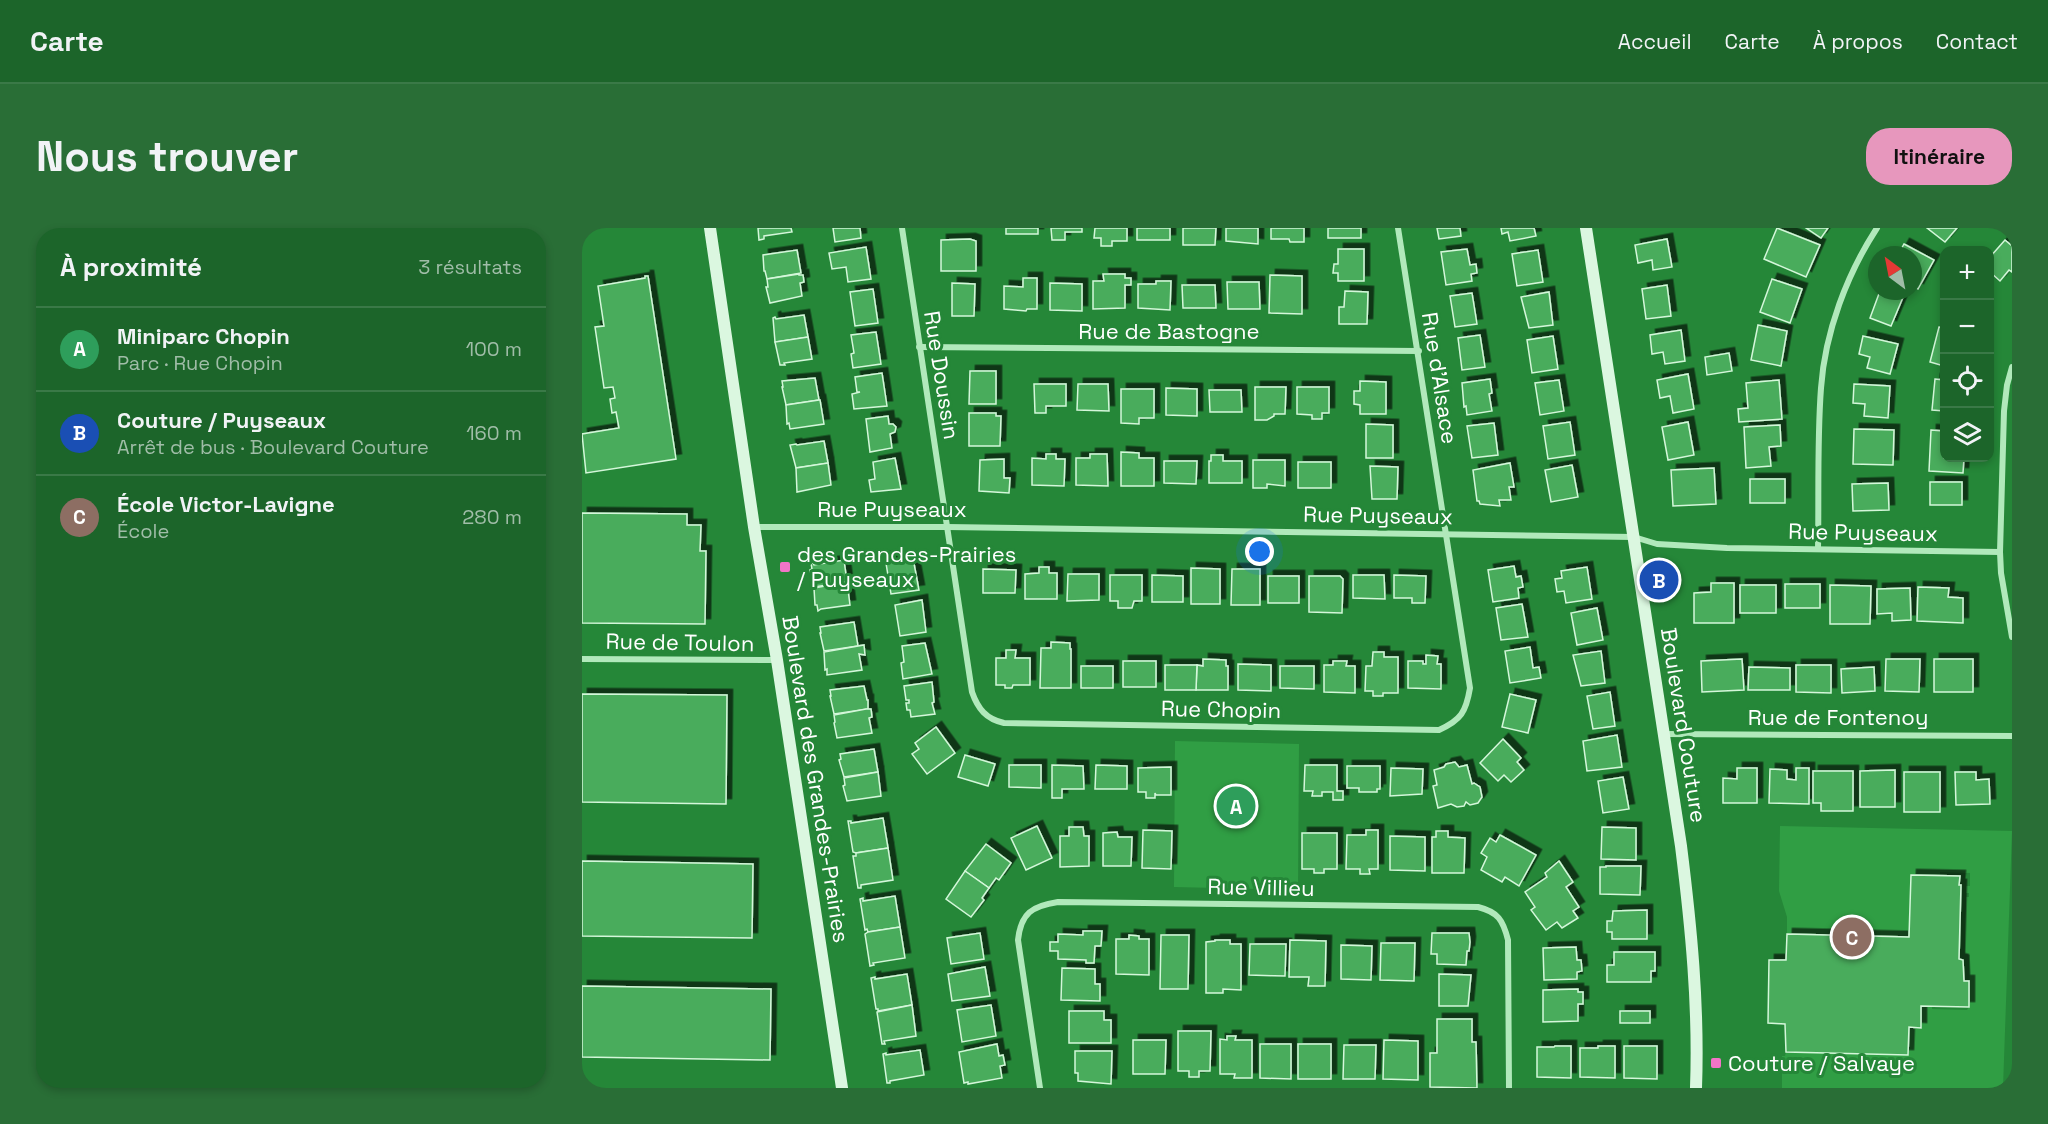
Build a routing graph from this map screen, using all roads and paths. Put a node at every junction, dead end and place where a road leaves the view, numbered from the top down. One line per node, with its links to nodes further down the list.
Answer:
1 (710, 228): 11 (main road, Boulevard des Grandes-Prairies)
2 (902, 228): 6 (street, Rue Doussin)
3 (1398, 228): 7 (street, Rue d'Alsace)
4 (1586, 228): 14 (main road, Boulevard Couture)
5 (1877, 228): 15 (street)
6 (920, 347): 7 (street, Rue de Bastogne); 12 (street, Rue Doussin)
7 (1419, 351): 13 (street, Rue d'Alsace)
8 (2012, 367): 9 (street)
9 (2004, 436): 10 (street); 16 (street)
10 (2012, 436)
11 (754, 527): 12 (street, Rue Puyseaux); 20 (main road, Boulevard des Grandes-Prairies)
12 (947, 527): 13 (street, Rue Puyseaux); 13 (street, Rue Chopin)
13 (1446, 534): 14 (street, Rue Puyseaux)
14 (1634, 537): 15 (street, Rue Puyseaux); 21 (main road, Boulevard Couture)
15 (1818, 549): 16 (street, Rue Puyseaux)
16 (2000, 552): 17 (street)
17 (2011, 626): 18 (street)
18 (2012, 637)
19 (582, 659): 20 (street, Rue de Toulon)
20 (777, 660): 23 (main road, Boulevard des Grandes-Prairies)
21 (1664, 734): 22 (street, Rue de Fontenoy); 26 (main road, Boulevard Couture)
22 (2012, 736)
23 (842, 1088)
24 (1040, 1088): 25 (street, Rue Villieu)
25 (1509, 1088)
26 (1696, 1088)

